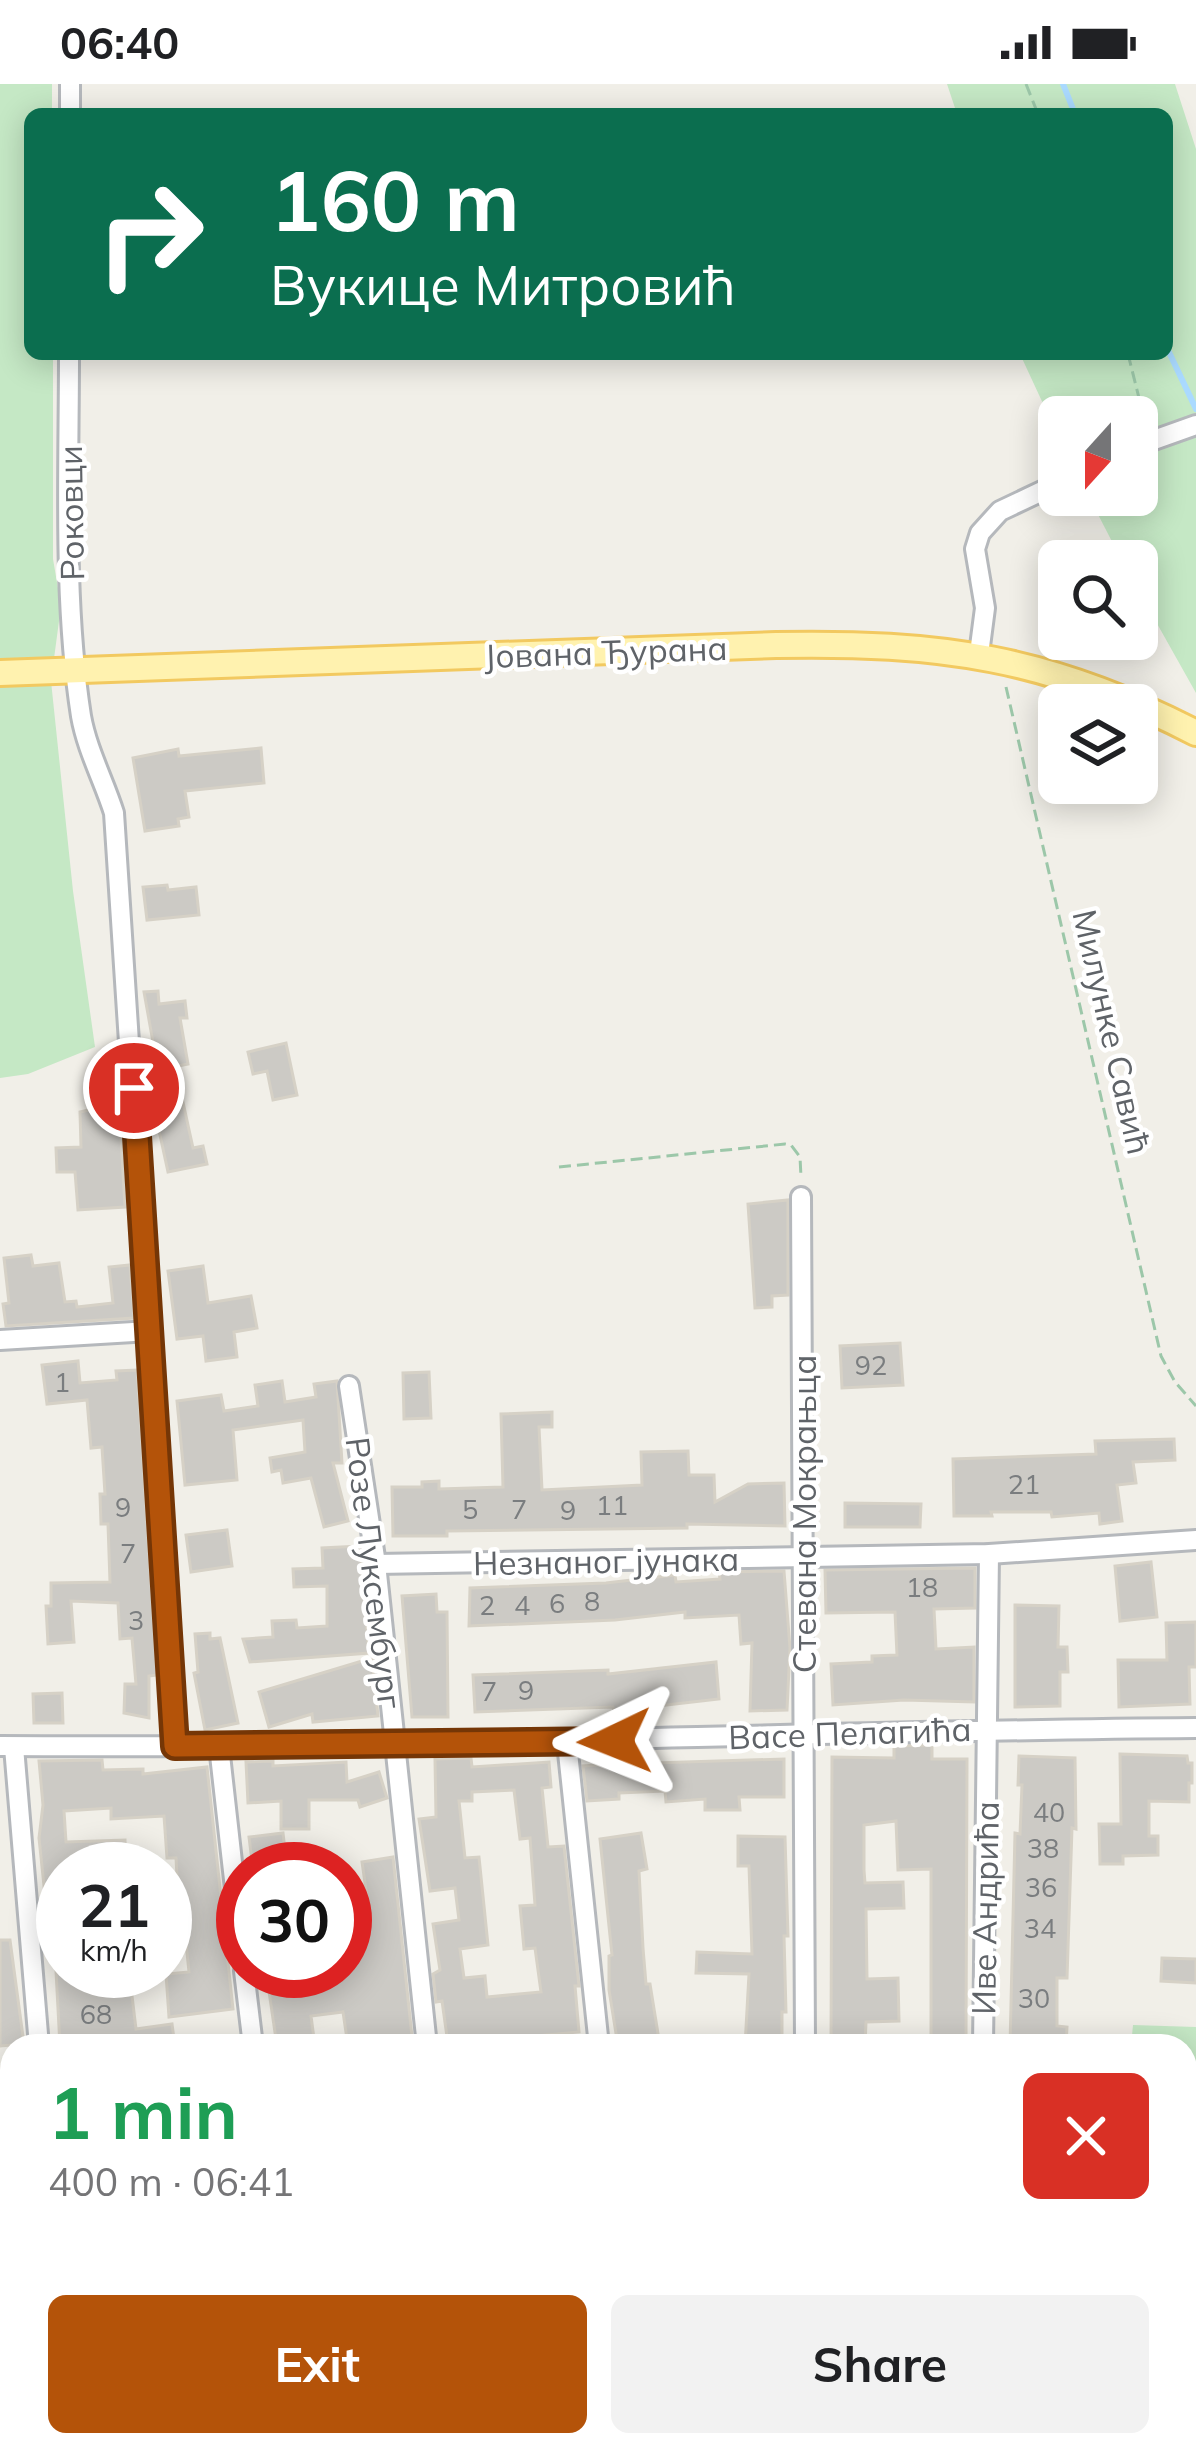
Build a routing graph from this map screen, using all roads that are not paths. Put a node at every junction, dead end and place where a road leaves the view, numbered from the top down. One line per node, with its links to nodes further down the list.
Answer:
1 (69, 360): 7 (street, Роковци)
2 (1196, 425): 3 (street)
3 (1158, 438)
4 (1038, 493): 5 (street)
5 (989, 656): 7 (main road, Јована Ђурана); 8 (main road, Јована Ђурана)
6 (0, 673): 7 (main road, Јована Ђурана)
7 (78, 673): 10 (street, Роковци)
8 (1196, 733)
9 (802, 1197): 15 (street, Стевана Мокрањца)
10 (150, 1331): 11 (street); 22 (street, Роковци)
11 (0, 1340)
12 (349, 1386): 16 (street, Розе Луксембург)
13 (1196, 1540): 14 (street, Незнаног јунака)
14 (989, 1554): 15 (street, Незнаног јунака); 18 (street, Иве Андрића)
15 (805, 1557): 16 (street, Незнаног јунака); 19 (street, Стевана Мокрањца)
16 (376, 1564): 21 (street, Розе Луксембург)
17 (1196, 1728): 18 (street, Васе Пелагића)
18 (989, 1729): 19 (street, Васе Пелагића); 32 (street, Иве Андрића)
19 (806, 1734): 20 (street, Васе Пелагића); 31 (street, Стевана Мокрањца)
20 (567, 1743): 21 (street, Васе Пелагића); 30 (street)
21 (395, 1744): 23 (street, Васе Пелагића); 29 (street, Розе Луксембург)
22 (175, 1746): 23 (street, Васе Пелагића); 24 (street, Васе Пелагића)
23 (219, 1746): 25 (street)
24 (7, 1747): 27 (street)
25 (230, 1842)
26 (247, 1998): 28 (street)
27 (38, 2034)
28 (252, 2034)
29 (426, 2034)
30 (598, 2034)
31 (805, 2034)
32 (983, 2034)

